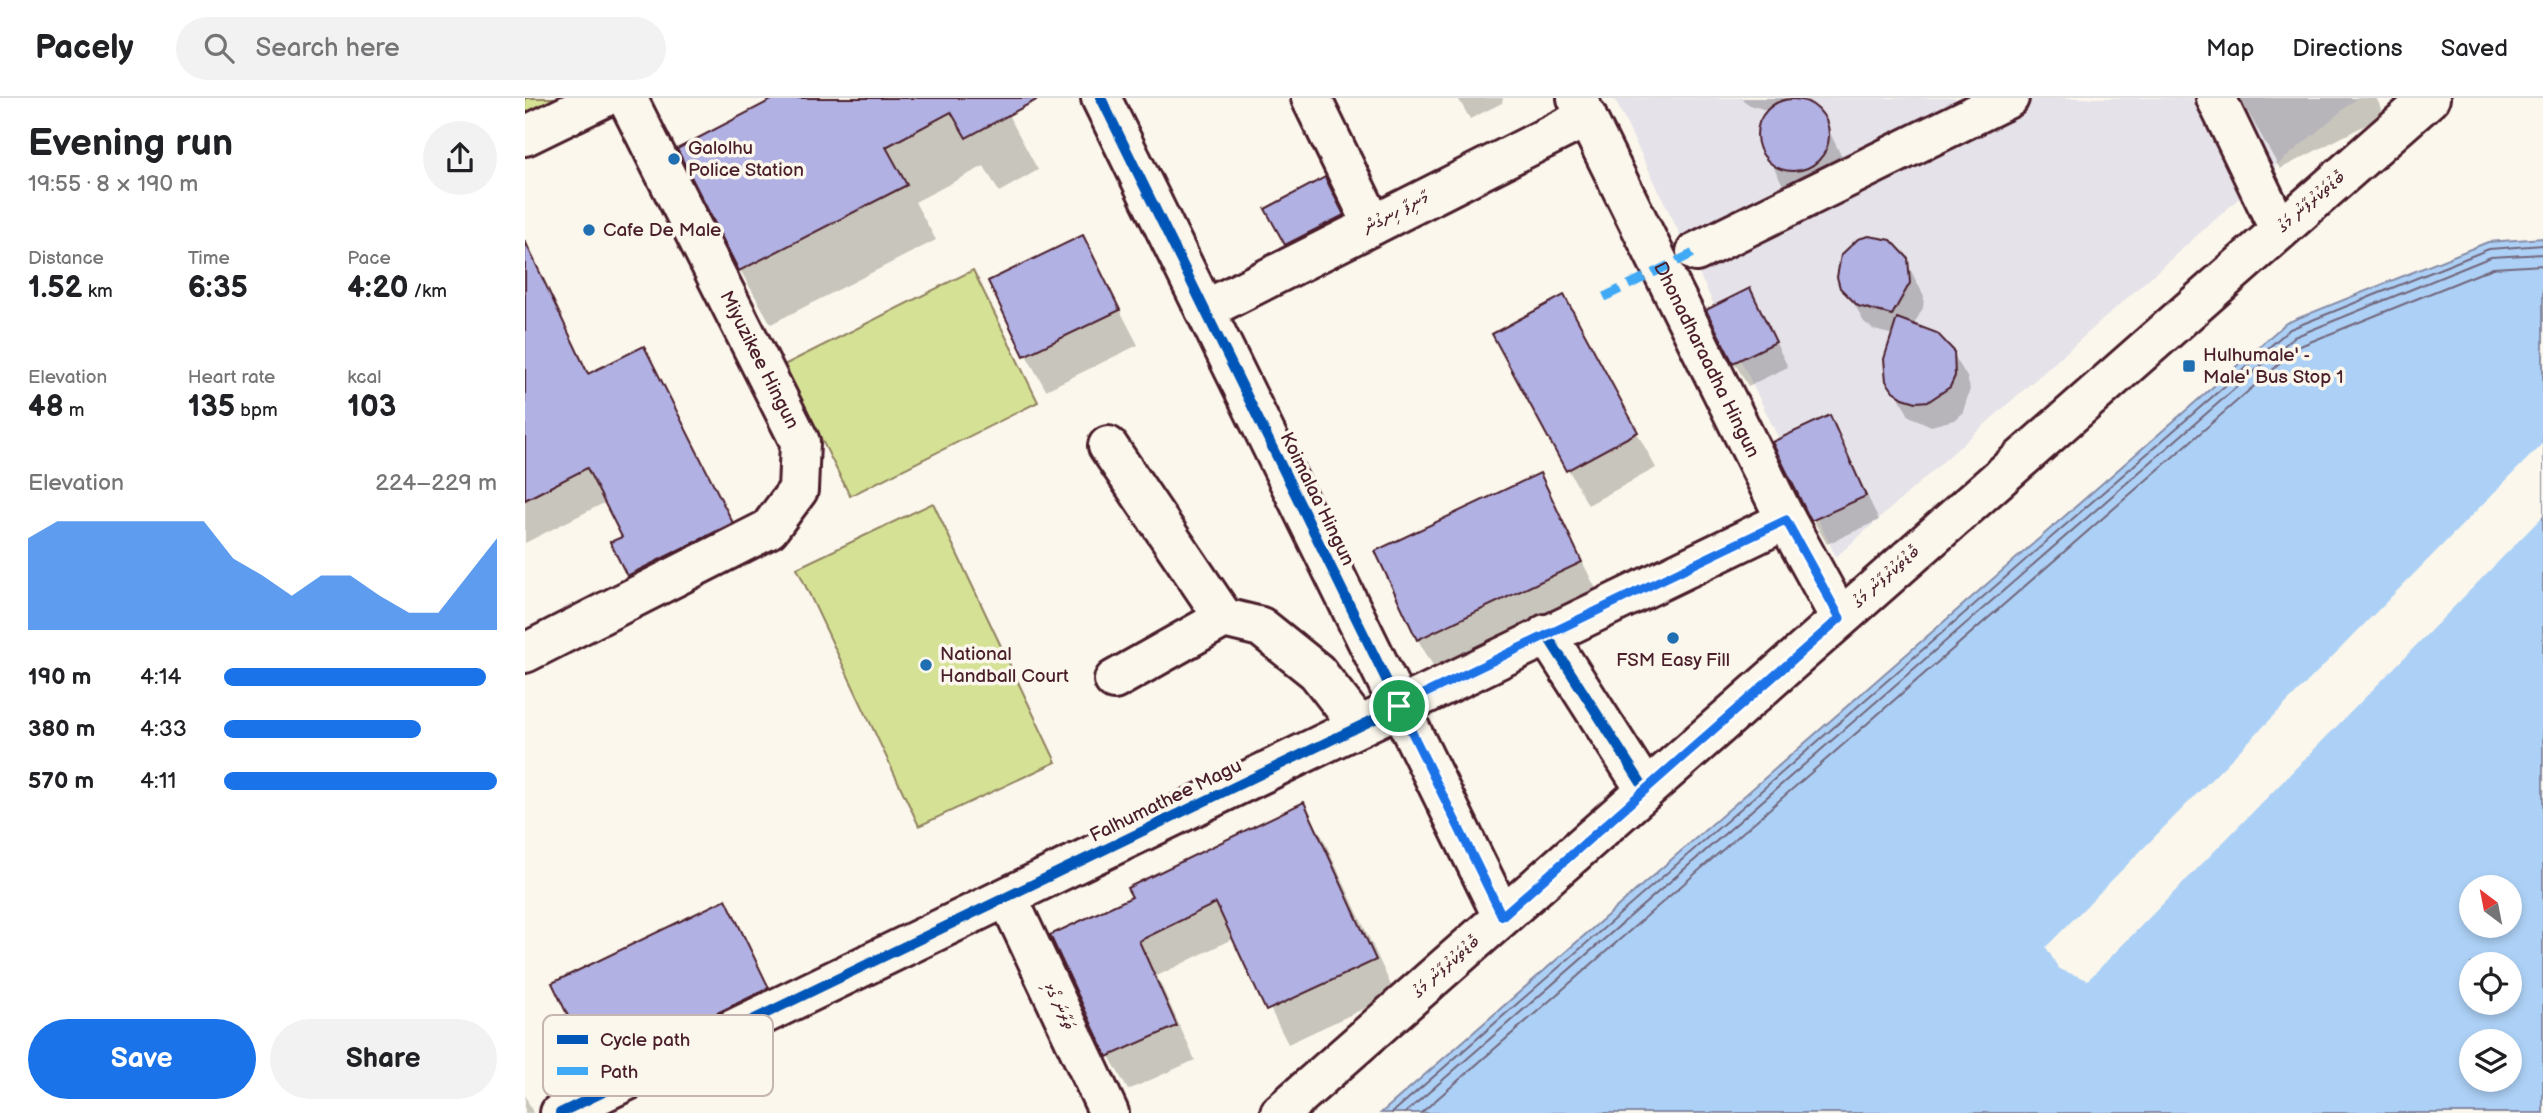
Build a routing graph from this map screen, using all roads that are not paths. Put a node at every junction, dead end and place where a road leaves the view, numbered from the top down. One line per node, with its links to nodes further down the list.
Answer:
1 (603, 98): 9 (street)
2 (627, 98): 19 (street, Miyuzikee Hingun)
3 (1101, 98): 13 (street, Koimalaa Hingun)
4 (1311, 98): 10 (street)
5 (2009, 98): 12 (street)
6 (2216, 98): 11 (street)
7 (2430, 98): 11 (street, ބޮޑުތަކުރުފާނު މަގު)
8 (1582, 108): 10 (street, މާނިފާ ހިނގުން); 15 (street, Dhonadharaadha Hingun)
9 (525, 136)
10 (1373, 225): 13 (street, މާނިފާ ހިނގުން)
11 (2280, 229): 17 (street, ބޮޑުތަކުރުފާނު މަގު)
12 (1696, 252)
13 (1205, 310): 21 (street, Koimalaa Hingun)
14 (1108, 446): 16 (street)
15 (1786, 520): 17 (street, Dhonadharaadha Hingun); 18 (street, Falhumathee Magu)
16 (1224, 618): 20 (street); 22 (street)
17 (1840, 618): 23 (street, ބޮޑުތަކުރުފާނު މަގު)
18 (1546, 634): 21 (street, Falhumathee Magu); 23 (street)
19 (525, 653)
20 (1114, 680)
21 (1399, 706): 22 (street, Falhumathee Magu); 25 (street, Koimalaa Hingun)
22 (1359, 726): 24 (street, Falhumathee Magu)
23 (1645, 789): 25 (street, ބޮޑުތަކުރުފާނު މަގު)
24 (1008, 898): 26 (street, Falhumathee Magu); 29 (street, ތަރާނަ ގޯޅި)
25 (1502, 916): 30 (street, ބޮޑުތަކުރުފާނު މަގު)
26 (764, 1015)
27 (595, 1096): 28 (street, Falhumathee Magu)
28 (560, 1113)
29 (1109, 1113)
30 (1280, 1113)

